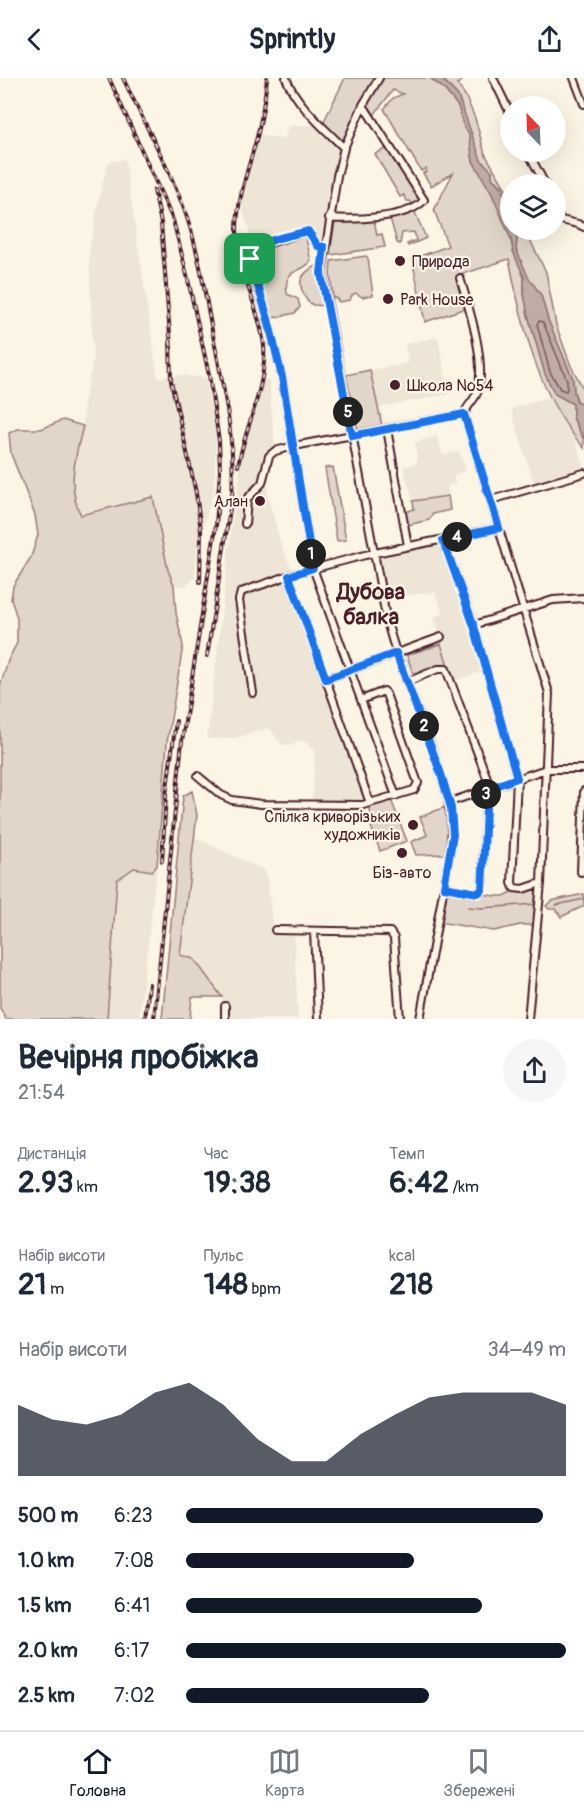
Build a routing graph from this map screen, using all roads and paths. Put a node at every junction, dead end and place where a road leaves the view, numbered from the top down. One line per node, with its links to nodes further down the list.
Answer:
1 (286, 78): 8 (street)
2 (379, 78): 7 (street)
3 (493, 78): 5 (street)
4 (574, 78): 6 (street)
5 (502, 96)
6 (584, 104)
7 (363, 105): 8 (street); 9 (street)
8 (344, 148): 9 (street)
9 (329, 218): 12 (street)
10 (566, 221): 11 (street)
11 (584, 228)
12 (324, 247): 16 (street); 17 (street)
13 (460, 278): 14 (street)
14 (464, 414): 15 (street); 19 (street)
15 (387, 429): 16 (street); 23 (street)
16 (352, 436): 17 (street); 24 (street)
17 (294, 446): 20 (street); 25 (street)
18 (584, 473): 19 (street)
19 (491, 500): 21 (street)
20 (245, 524)
21 (499, 528): 22 (street); 28 (street)
22 (443, 540): 23 (street); 29 (street)
23 (408, 546): 24 (street)
24 (373, 553): 25 (street); 31 (street)
25 (313, 568): 26 (street); 32 (street)
26 (289, 576): 33 (street); 35 (street)
27 (584, 598): 28 (street)
28 (524, 609): 29 (street); 37 (street)
29 (474, 626): 40 (street)
30 (441, 637): 31 (street)
31 (396, 653): 32 (street); 34 (street)
32 (351, 670): 33 (street); 36 (street)
33 (326, 679): 45 (street)
34 (407, 682): 41 (street); 44 (street)
35 (253, 693)
36 (361, 700): 43 (street); 43 (street)
37 (546, 769): 38 (street); 40 (street); 47 (street)
38 (584, 769)
39 (198, 776): 45 (street)
40 (517, 778): 41 (street); 47 (street)
41 (487, 789): 44 (street); 48 (street)
42 (584, 791): 46 (street)
43 (396, 796): 45 (street)
44 (450, 802): 48 (street)
45 (370, 803)
46 (581, 872)
47 (541, 883): 56 (street)
48 (444, 887): 55 (street)
49 (275, 930): 50 (street)
50 (314, 931): 53 (street); 54 (street)
51 (225, 1006): 52 (street)
52 (225, 1019)
53 (318, 1019)
54 (400, 1019)
55 (420, 1019)
56 (528, 1019)

